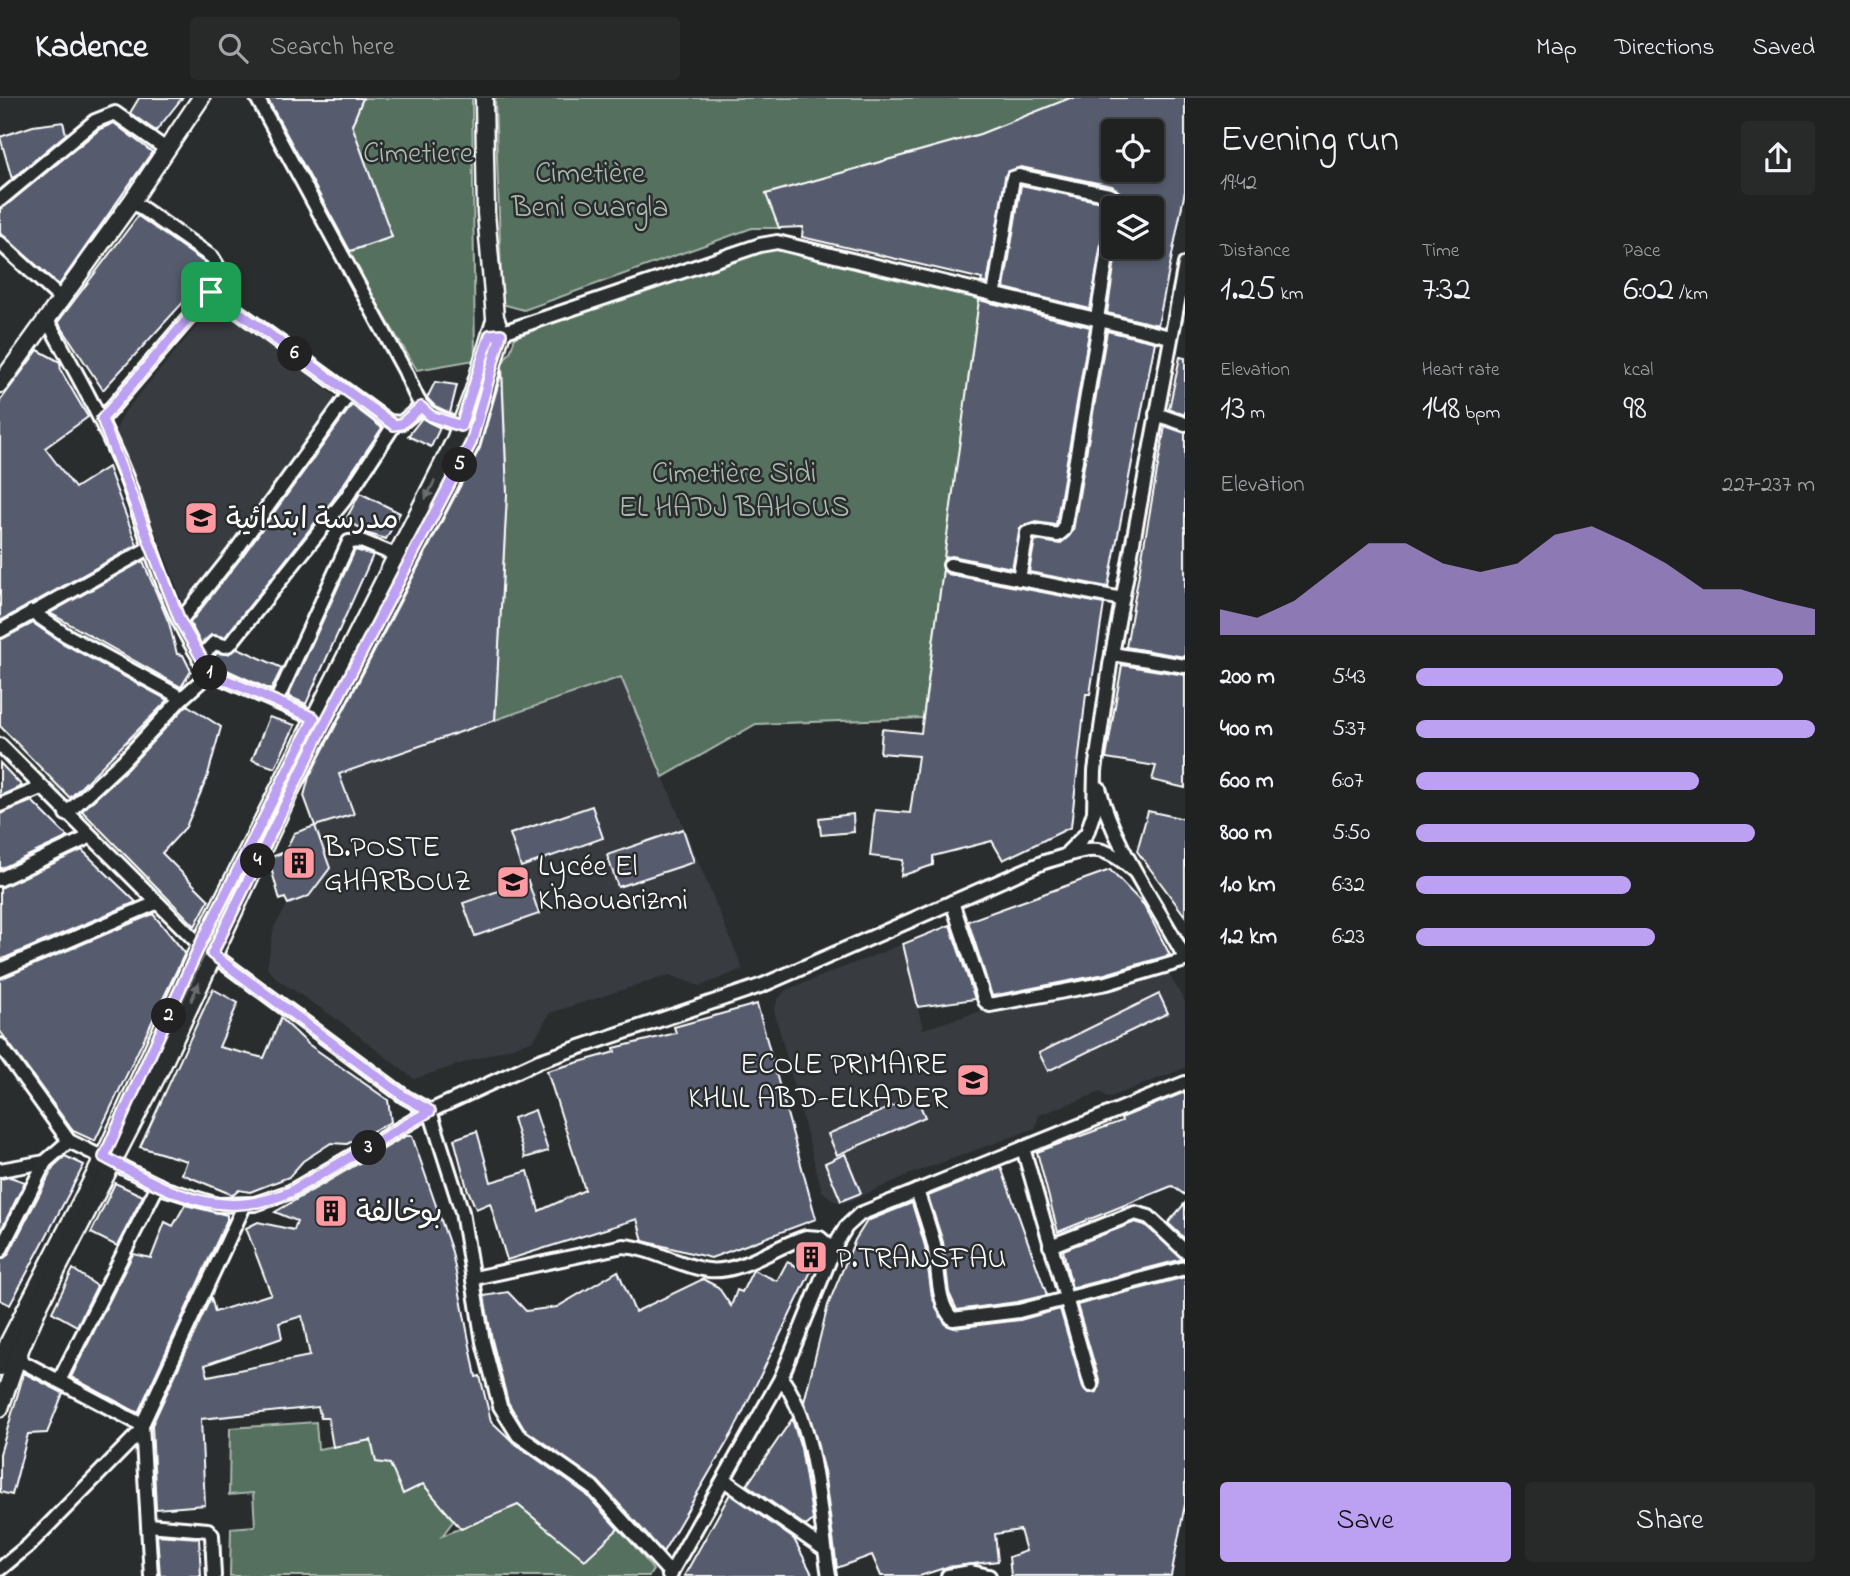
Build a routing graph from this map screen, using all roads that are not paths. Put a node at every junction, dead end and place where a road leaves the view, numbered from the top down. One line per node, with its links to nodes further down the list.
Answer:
1 (201, 98): 4 (street)
2 (257, 98): 20 (street)
3 (484, 98): 16 (street)
4 (166, 149): 6 (street); 7 (street)
5 (1111, 196): 12 (street)
6 (0, 200)
7 (132, 201): 11 (street); 13 (street)
8 (0, 243): 13 (street)
9 (1107, 259): 14 (street)
10 (1185, 264): 17 (street)
11 (211, 292): 19 (street); 22 (street)
12 (995, 295): 14 (street); 16 (street)
13 (60, 298): 15 (street)
14 (1098, 318): 17 (street); 29 (street)
15 (47, 320): 18 (street); 22 (street)
16 (495, 335): 25 (street); 27 (street)
17 (1170, 337): 21 (street)
18 (0, 384)
19 (349, 394): 24 (street); 32 (street)
20 (421, 407): 24 (street); 25 (street)
21 (1156, 414): 23 (street); 30 (street)
22 (102, 419): 26 (street)
23 (1185, 424)
24 (394, 425): 35 (street)
25 (461, 426): 27 (street, one-way to 27)
26 (152, 547): 31 (street); 32 (street)
27 (404, 558): 39 (street); 40 (street); 53 (street)
28 (950, 565): 29 (street)
29 (1019, 579): 30 (street)
30 (1122, 599): 34 (street)
31 (32, 612): 33 (street); 38 (street)
32 (180, 621): 35 (street)
33 (0, 631)
34 (1112, 654): 36 (street); 42 (street)
35 (200, 659): 37 (street)
36 (1185, 666)
37 (210, 673): 38 (street); 39 (street)
38 (182, 698): 45 (street)
39 (276, 702): 40 (street)
40 (314, 718): 53 (street)
41 (0, 745): 43 (street)
42 (1095, 771): 47 (street); 48 (street)
43 (41, 788): 44 (street); 45 (street)
44 (0, 805)
45 (66, 814): 46 (street)
46 (89, 837): 49 (street); 51 (street)
47 (1059, 858): 48 (street); 50 (street)
48 (1133, 870): 52 (street)
49 (0, 879)
50 (952, 902): 54 (street); 58 (street)
51 (156, 903): 53 (street); 55 (street)
52 (1179, 932): 54 (street)
53 (206, 950): 58 (street); 61 (street)
54 (1185, 959)
55 (0, 970)
56 (0, 1045): 59 (street)
57 (1185, 1083): 60 (street)
58 (430, 1111): 66 (street); 72 (street)
59 (69, 1141): 61 (street); 62 (street)
60 (1023, 1148): 65 (street); 67 (street)
61 (109, 1160): 64 (street); 74 (street)
62 (45, 1162): 63 (street); 69 (street)
63 (0, 1170)
64 (158, 1185): 66 (street); 77 (street)
65 (917, 1191): 68 (street); 73 (street)
66 (244, 1206): 80 (street)
67 (1050, 1246): 70 (street); 73 (street)
68 (834, 1250): 72 (street); 76 (street)
69 (0, 1251)
70 (1185, 1251)
71 (1185, 1268): 73 (street)
72 (474, 1279): 85 (street)
73 (1066, 1300): 78 (street)
74 (12, 1346): 75 (street); 77 (street); 79 (street)
75 (0, 1367)
76 (782, 1378): 81 (street); 83 (street)
77 (59, 1381): 80 (street)
78 (1091, 1385)
79 (0, 1408)
80 (142, 1428): 82 (street); 84 (street)
81 (724, 1480): 83 (street); 85 (street)
82 (148, 1525): 86 (street); 87 (street)
83 (824, 1549): 88 (street)
84 (0, 1569)
85 (670, 1575)
86 (151, 1576)
87 (214, 1576)
88 (829, 1576)
89 (948, 1576): 90 (street)
90 (988, 1576)

